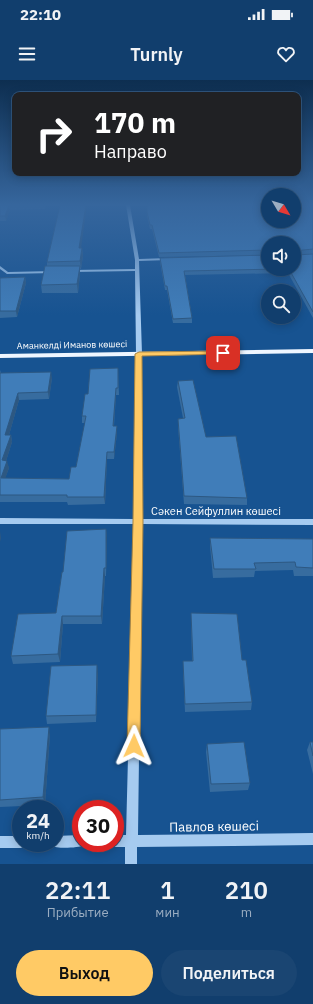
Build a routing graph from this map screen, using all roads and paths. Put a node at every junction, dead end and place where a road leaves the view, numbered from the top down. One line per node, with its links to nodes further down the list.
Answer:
1 (134, 242): 3 (street)
2 (176, 259): 3 (street)
3 (137, 260): 5 (street)
4 (0, 267): 7 (street)
5 (137, 270): 6 (street); 9 (street)
6 (68, 271)
7 (61, 272)
8 (313, 351): 9 (main road, Аманкелді Иманов көшесі)
9 (139, 354): 10 (main road, Аманкелді Иманов көшесі); 12 (street)
10 (0, 356)
11 (0, 521): 12 (street, Сәкен Сейфуллин көшесі)
12 (138, 522): 13 (street, Сәкен Сейфуллин көшесі); 16 (street)
13 (313, 522)
14 (313, 839): 16 (street, Павлов көшесі)
15 (124, 841): 16 (street, Павлов көшесі)
16 (131, 841): 19 (street)
17 (0, 842): 18 (street)
18 (12, 842)
19 (131, 864)

